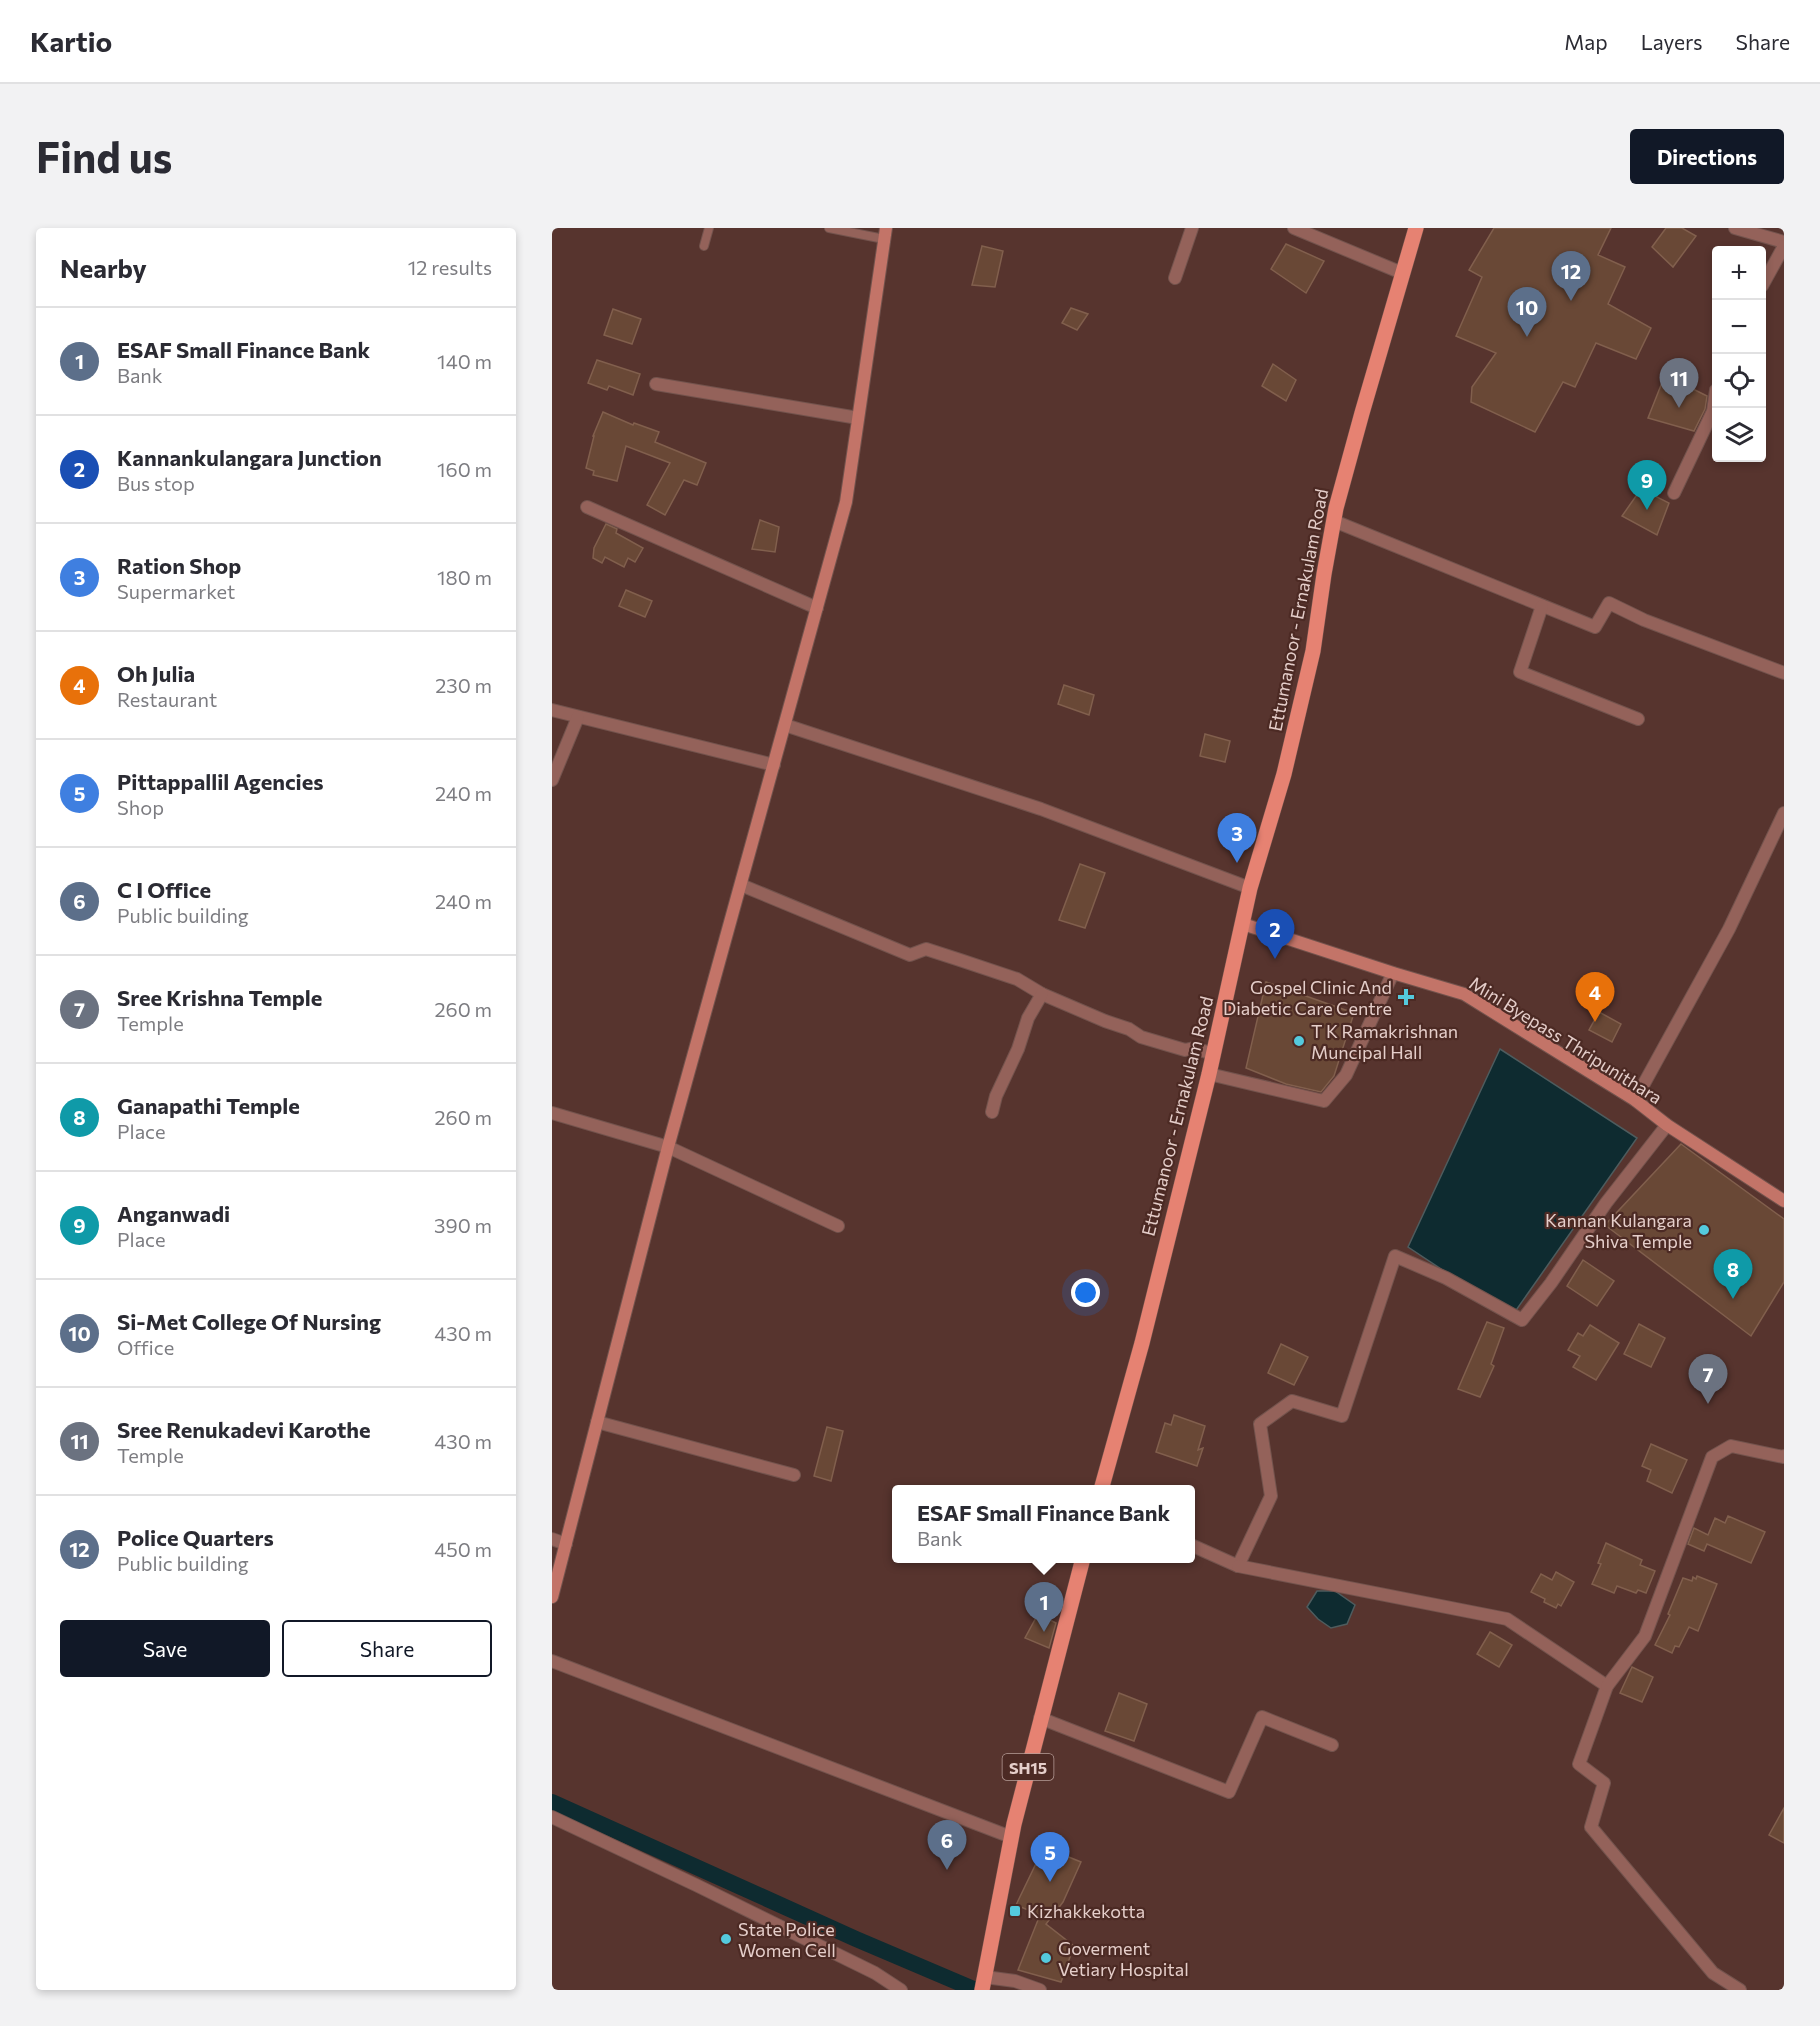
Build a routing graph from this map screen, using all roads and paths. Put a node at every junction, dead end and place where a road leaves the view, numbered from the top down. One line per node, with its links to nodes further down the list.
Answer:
1 (709, 228): 9 (lane)
2 (829, 228): 7 (lane)
3 (1192, 228): 12 (street)
4 (1294, 228): 10 (street)
5 (1416, 228): 10 (main road, Ettumanoor - Ernakulam Road)
6 (1735, 228): 8 (street)
7 (885, 234): 15 (main road)
8 (1784, 244): 11 (street)
9 (704, 246)
10 (1402, 273): 18 (main road, Ettumanoor - Ernakulam Road)
11 (1766, 277)
12 (1175, 278)
13 (656, 384): 15 (street)
14 (1713, 408): 16 (street)
15 (858, 418): 20 (main road)
16 (1674, 493)
17 (587, 507): 20 (street)
18 (1334, 521): 19 (street); 30 (main road, Ettumanoor - Ernakulam Road)
19 (1542, 606): 21 (street); 24 (street)
20 (817, 608): 25 (main road)
21 (1784, 673)
22 (552, 710): 23 (street)
23 (578, 717): 26 (street); 27 (street)
24 (1638, 718)
25 (785, 725): 26 (main road); 30 (street)
26 (774, 765): 29 (main road)
27 (552, 780)
28 (1784, 813): 36 (street)
29 (741, 885): 33 (street); 40 (main road)
30 (1250, 888): 31 (main road, Ettumanoor - Ernakulam Road)
31 (1243, 924): 32 (main road, Mini Byepass Thripunithara); 34 (main road, Ettumanoor - Ernakulam Road)
32 (1393, 973): 35 (street); 36 (main road, Mini Byepass Thripunithara)
33 (1042, 994): 34 (street); 37 (street)
34 (1213, 1054): 35 (main road, Ettumanoor - Ernakulam Road)
35 (1209, 1074): 46 (main road, Ettumanoor - Ernakulam Road)
36 (1635, 1100): 39 (main road, Mini Byepass Thripunithara)
37 (992, 1112)
38 (552, 1113): 40 (street)
39 (1667, 1125): 41 (main road, Mini Byepass Thripunithara); 51 (street)
40 (668, 1147): 42 (street); 43 (main road)
41 (1784, 1201)
42 (838, 1226)
43 (597, 1422): 45 (street); 48 (main road)
44 (1784, 1456): 54 (street)
45 (794, 1475)
46 (1102, 1485)
47 (552, 1539): 48 (street)
48 (566, 1544): 52 (main road)
49 (1195, 1547): 51 (street)
50 (1082, 1563): 55 (main road, SH15)
51 (1238, 1566): 54 (street)
52 (552, 1597)
53 (552, 1660): 58 (street)
54 (1607, 1686): 62 (street)
55 (1041, 1718): 56 (street); 58 (main road, SH15)
56 (1332, 1745)
57 (552, 1817): 60 (street)
58 (1011, 1837): 59 (main road, SH15)
59 (983, 1984): 61 (street)
60 (901, 1990)
61 (1040, 1990)
62 (1740, 1990)

